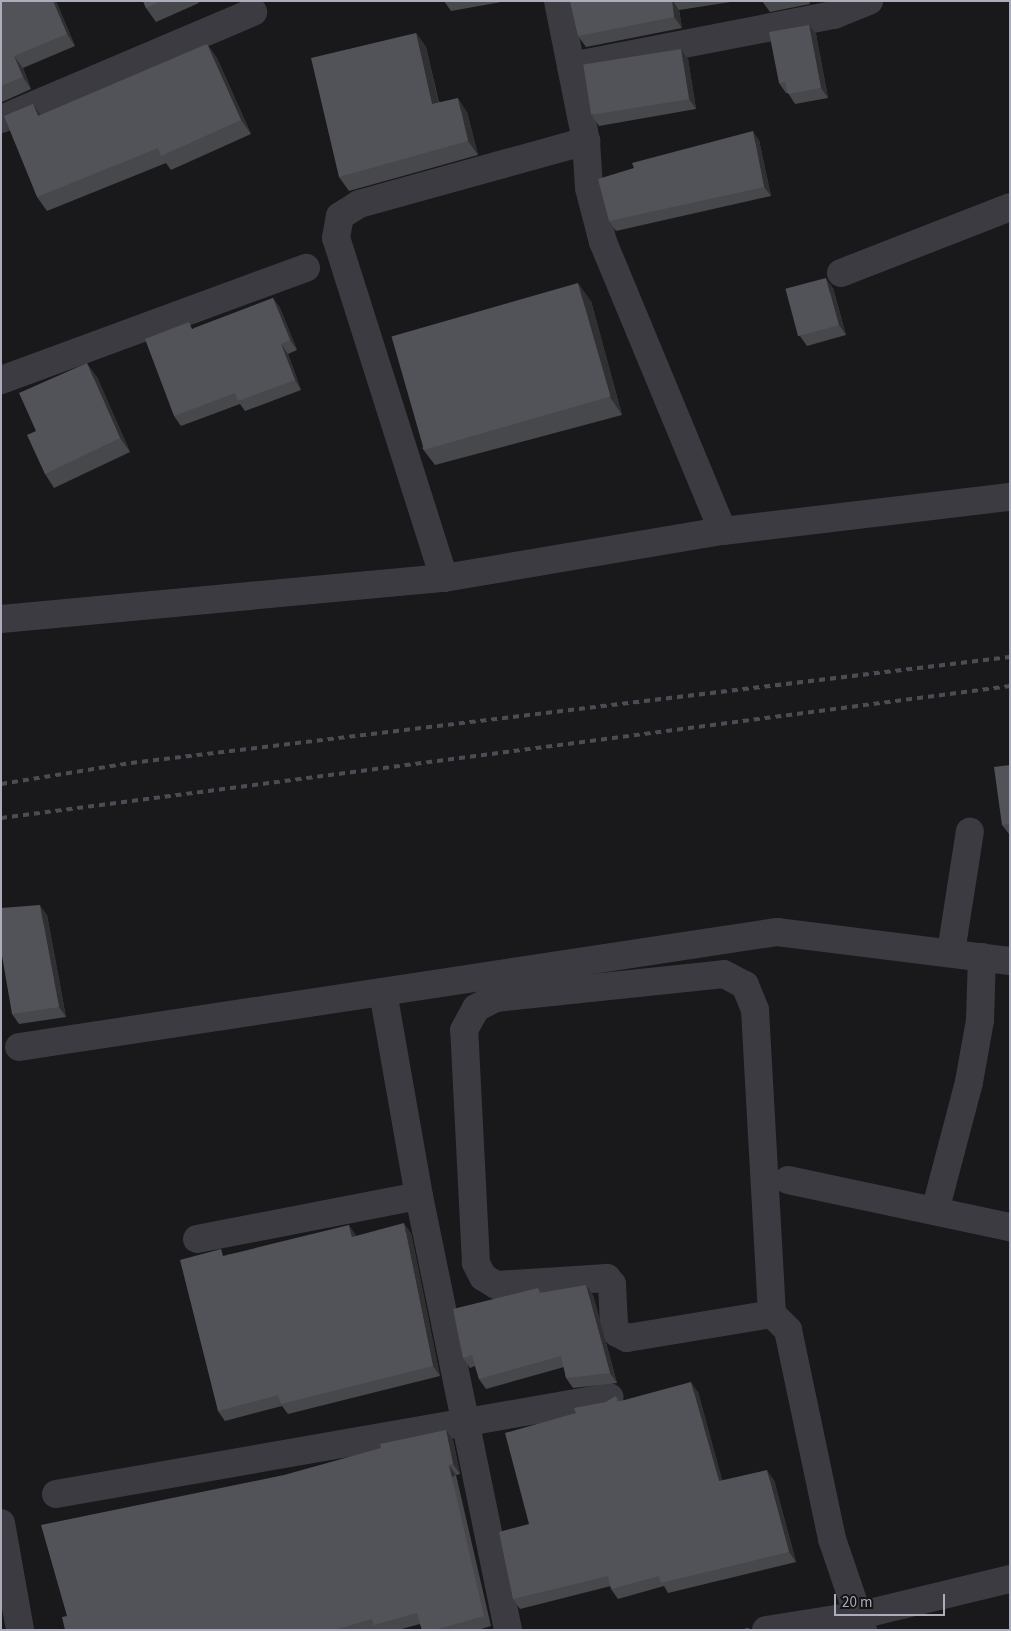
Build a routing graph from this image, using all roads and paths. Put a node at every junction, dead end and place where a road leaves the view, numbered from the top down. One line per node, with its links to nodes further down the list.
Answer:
1 (558, 1): 4 (street)
2 (869, 1): 4 (street)
3 (253, 12): 5 (street)
4 (571, 66): 6 (street)
5 (1, 119)
6 (586, 140): 12 (street); 13 (street)
7 (1010, 206): 9 (street)
8 (306, 268): 10 (street)
9 (841, 273)
10 (1, 380)
11 (1010, 497): 12 (street)
12 (723, 531): 13 (street)
13 (444, 578): 14 (street)
14 (1, 619)
15 (970, 831): 16 (street)
16 (951, 952): 17 (street); 19 (street)
17 (982, 956): 18 (street); 23 (street)
18 (1010, 961)
19 (383, 992): 20 (street); 22 (street)
20 (19, 1047)
21 (788, 1180): 23 (street)
22 (419, 1196): 25 (street); 28 (street)
23 (935, 1211): 24 (street)
24 (1010, 1227)
25 (197, 1238)
26 (772, 1314): 26 (street); 32 (street)
27 (610, 1397): 28 (street)
28 (466, 1424): 29 (street); 34 (street)
29 (56, 1494)
30 (1, 1524): 33 (street)
31 (1010, 1579): 32 (street)
32 (862, 1622): 35 (street)
33 (20, 1630)
34 (508, 1630)
35 (766, 1630)

